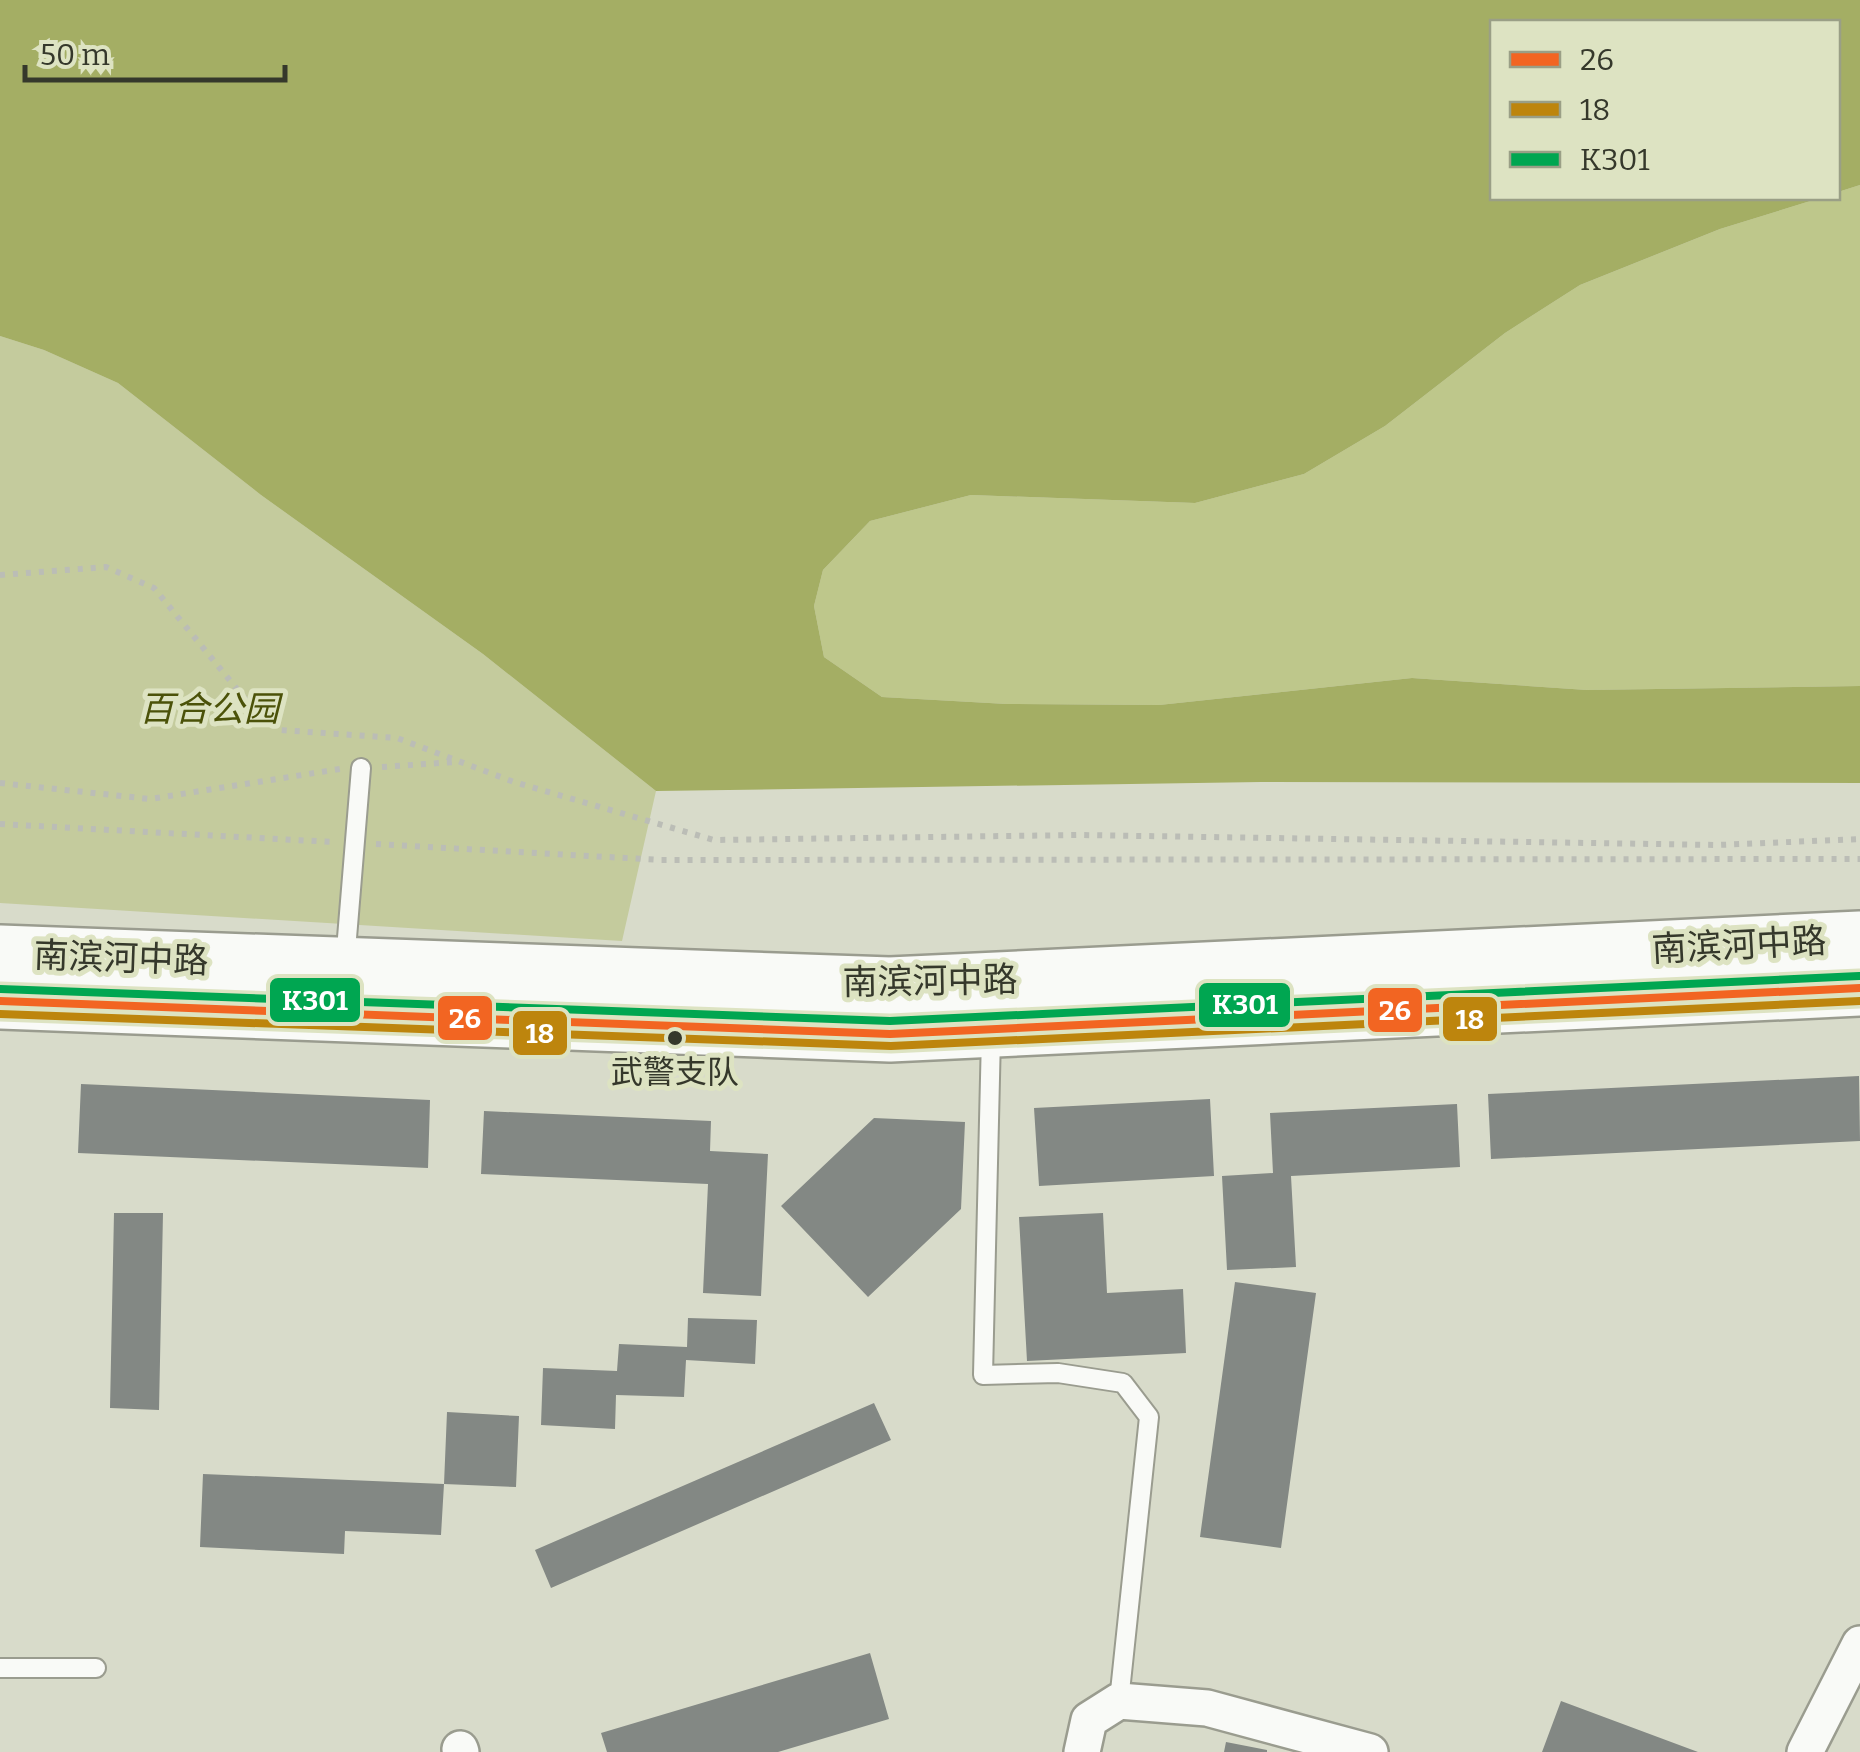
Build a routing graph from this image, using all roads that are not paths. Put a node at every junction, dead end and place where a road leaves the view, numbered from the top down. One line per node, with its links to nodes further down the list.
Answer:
1 (361, 768): 4 (lane)
2 (1860, 940): 4 (highway, 南滨河中路)
3 (0, 953): 4 (highway, 南滨河中路)
4 (345, 966)
5 (1860, 988): 7 (highway, 南滨河中路)
6 (0, 1001): 7 (highway, 南滨河中路)
7 (991, 1030): 11 (lane)
8 (1860, 1644): 14 (street)
9 (0, 1668): 10 (lane)
10 (96, 1668)
11 (1119, 1700): 12 (street); 13 (street)
12 (1082, 1752)
13 (1370, 1752)
14 (1805, 1752)

